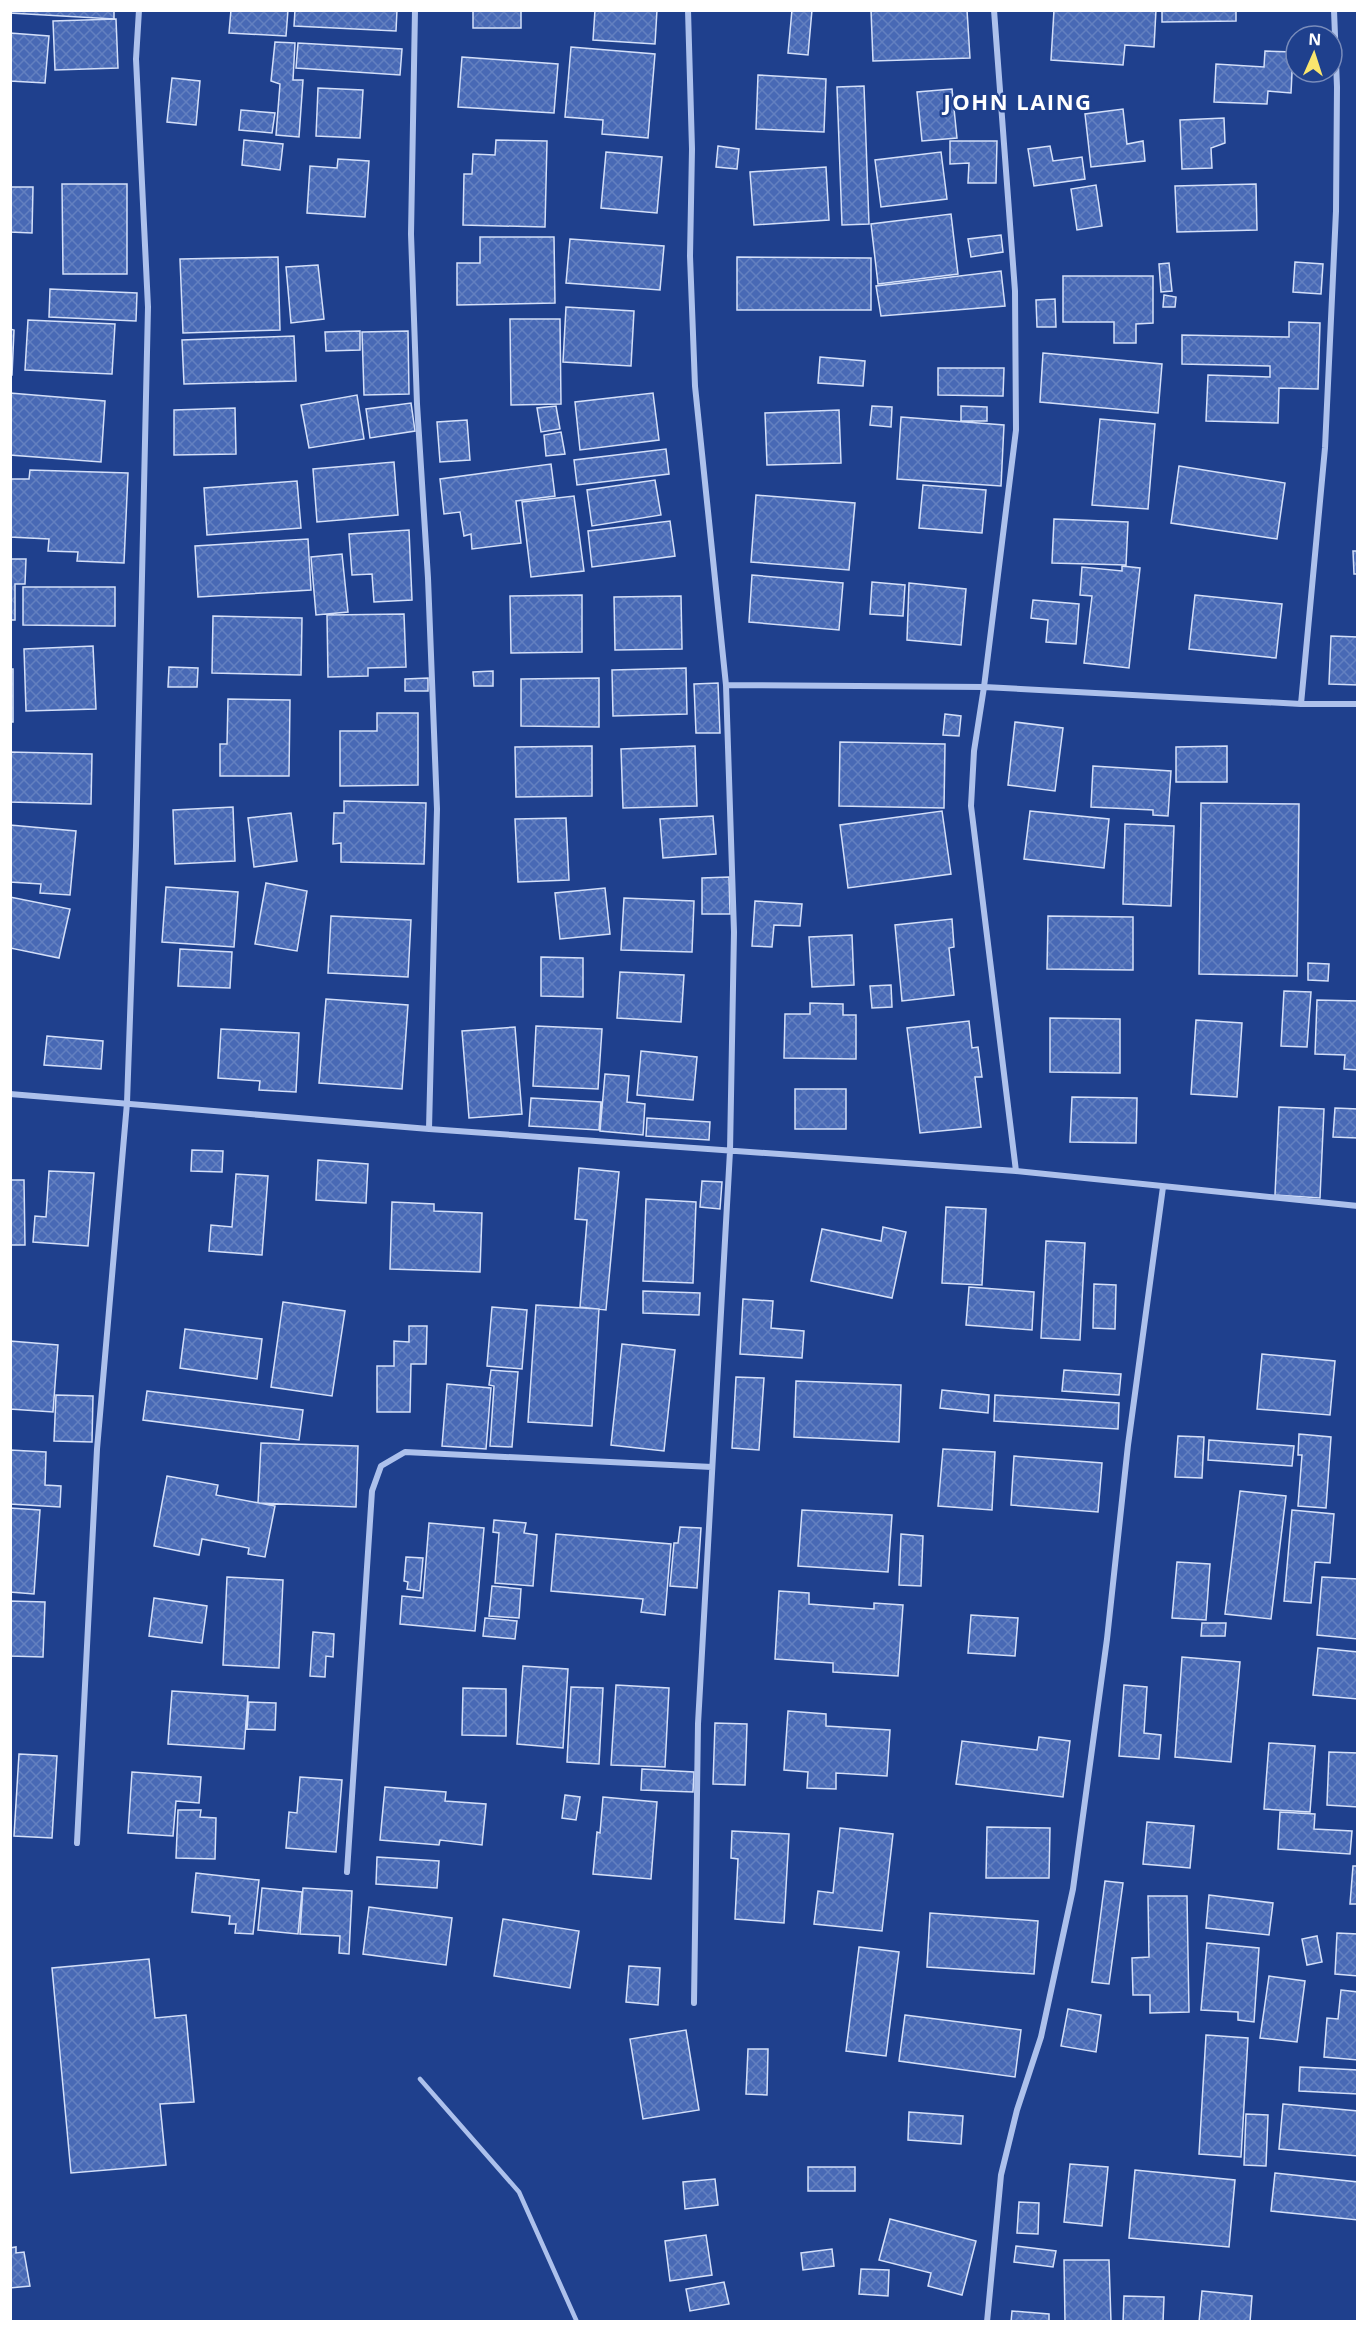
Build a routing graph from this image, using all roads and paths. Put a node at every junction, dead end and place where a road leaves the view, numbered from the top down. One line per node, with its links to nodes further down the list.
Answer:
1 (139, 10): 11 (street)
2 (416, 10): 12 (street)
3 (688, 10): 6 (street)
4 (994, 10): 7 (street)
5 (1334, 10): 8 (street)
6 (726, 685): 7 (street); 13 (street)
7 (984, 687): 8 (street); 14 (street)
8 (1301, 704): 9 (street)
9 (1358, 704)
10 (10, 1094): 11 (street)
11 (127, 1103): 12 (street); 18 (street)
12 (429, 1129): 13 (street)
13 (730, 1151): 14 (street); 17 (street)
14 (1016, 1171): 15 (street)
15 (1163, 1187): 16 (street); 23 (street)
16 (1358, 1206)
17 (712, 1467): 19 (street); 20 (street)
18 (77, 1843)
19 (347, 1872)
20 (694, 2003)
21 (420, 2079): 22 (lane)
22 (577, 2322)
23 (987, 2322)

